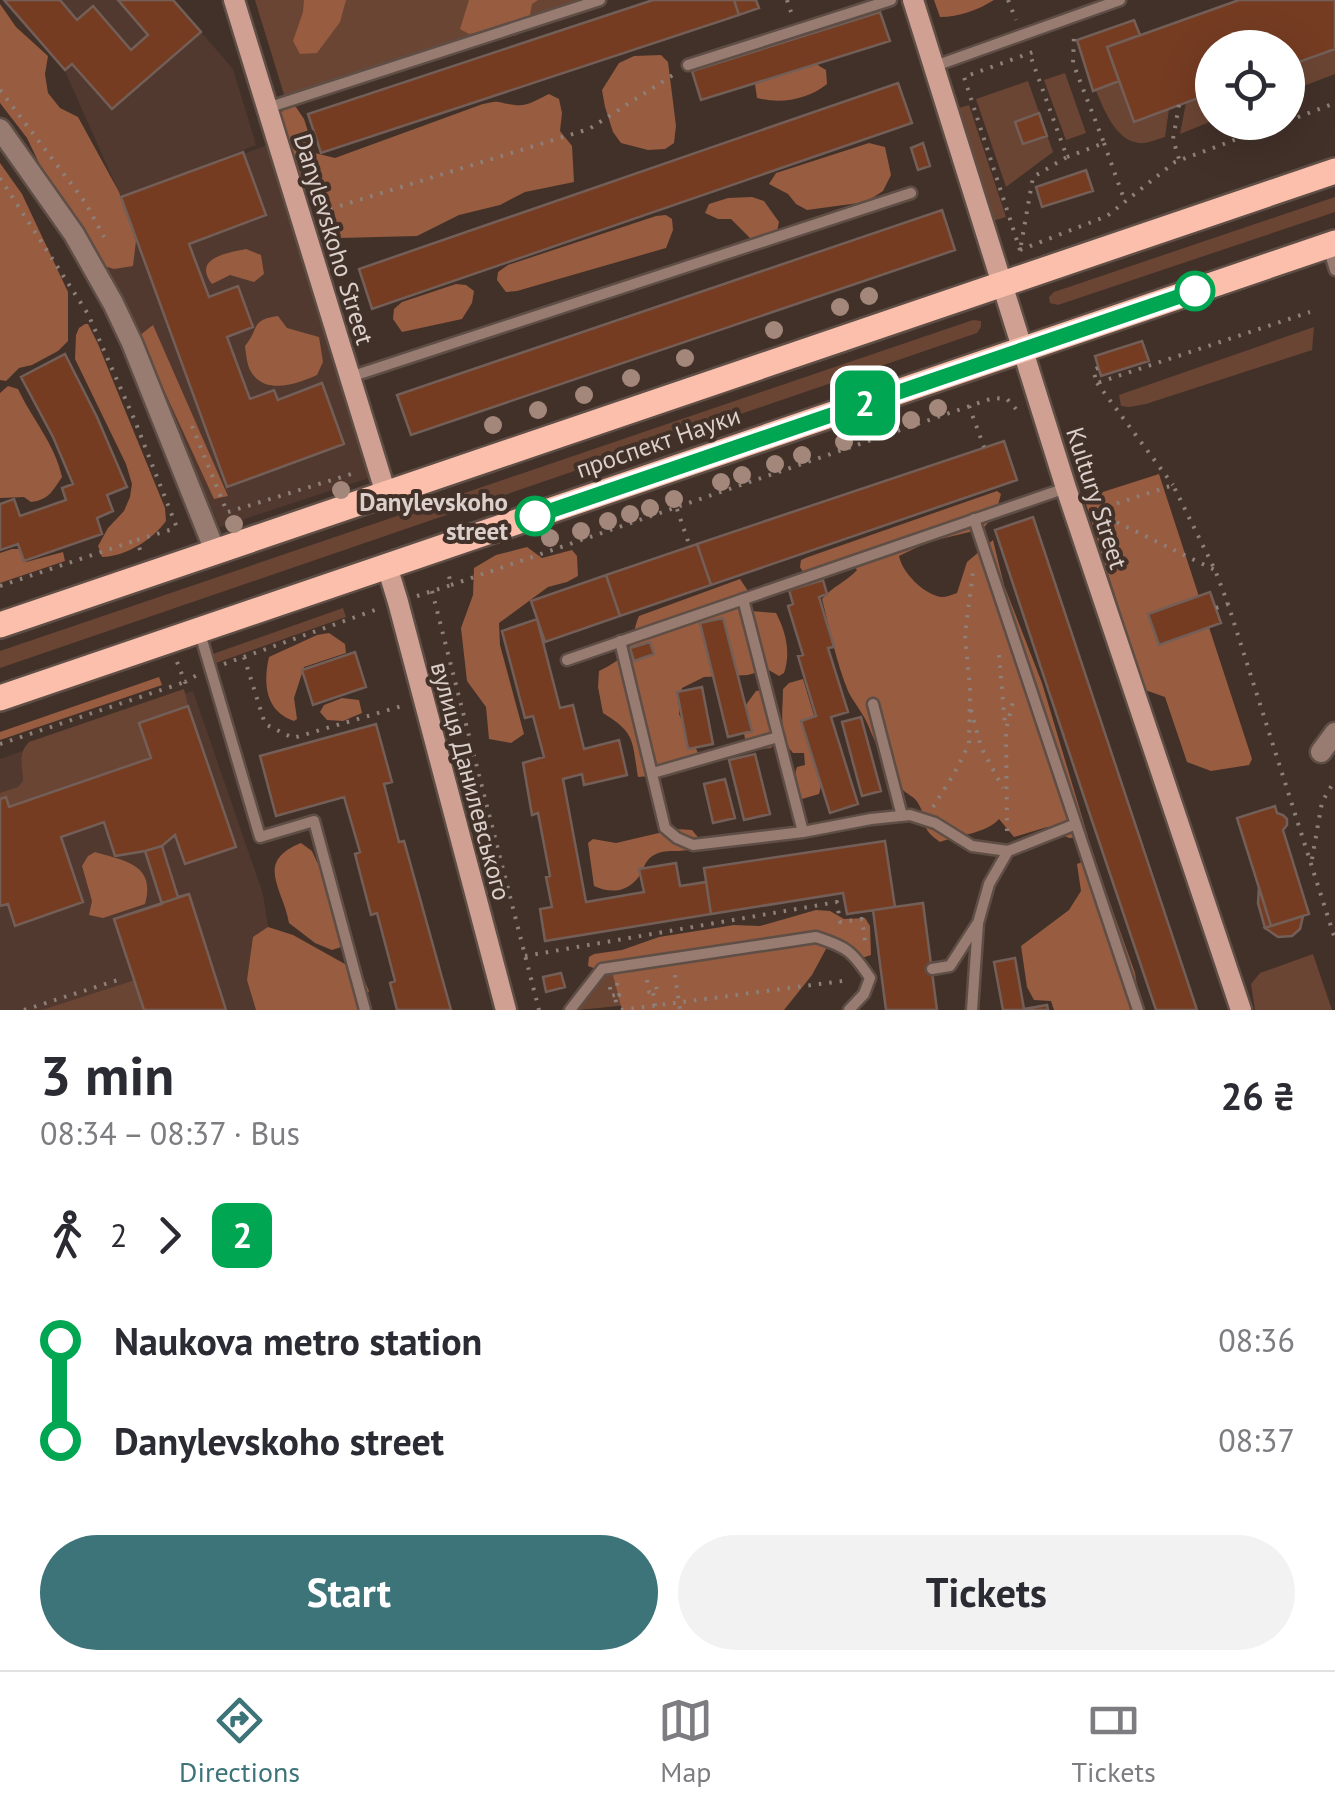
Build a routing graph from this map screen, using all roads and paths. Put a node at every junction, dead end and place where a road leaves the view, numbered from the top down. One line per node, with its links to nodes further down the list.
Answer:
1 (234, 0): 15 (street, Danylevskoho Street)
2 (600, 0): 15 (lane)
3 (787, 0): 7 (path)
4 (890, 0): 11 (lane)
5 (913, 0): 12 (street, Kultury Street)
6 (1120, 0): 12 (lane)
7 (803, 8)
8 (1060, 41): 19 (path)
9 (1044, 47): 10 (path)
10 (1030, 53): 20 (path); 29 (path)
11 (688, 64): 28 (path)
12 (935, 66): 31 (street, Kultury Street)
13 (1335, 104): 16 (path)
14 (1179, 106): 21 (path)
15 (267, 108): 35 (street, Danylevskoho Street)
16 (1305, 115)
17 (0, 129): 45 (street)
18 (1235, 140): 21 (path)
19 (1104, 143): 20 (path); 27 (path)
20 (1068, 157): 26 (path)
21 (1180, 160): 27 (path)
22 (1335, 172): 31 (main road, проспект Науки)
23 (0, 178): 47 (path)
24 (911, 193): 35 (lane)
25 (1038, 196): 26 (path)
26 (1029, 200): 29 (path)
27 (1125, 202): 29 (path)
28 (320, 212)
29 (1020, 250)
30 (1333, 253): 33 (main road, проспект Науки)
31 (1003, 284): 33 (street, Kultury Street); 43 (main road, проспект Науки)
32 (1310, 312): 36 (path)
33 (1023, 350): 42 (street, Kultury Street); 53 (main road, проспект Науки)
34 (1098, 368): 36 (path)
35 (350, 376): 43 (street, Danylevskoho Street)
36 (1097, 382): 41 (path)
37 (970, 406): 38 (path); 39 (path); 44 (path)
38 (1016, 408)
39 (984, 448)
40 (363, 471): 45 (path)
41 (1173, 485): 54 (path); 54 (path)
42 (1066, 488): 46 (lane); 112 (street, Kultury Street)
43 (386, 494): 52 (main road, проспект Науки)
44 (676, 507): 50 (path); 56 (path)
45 (203, 519): 47 (path); 52 (street)
46 (974, 519): 48 (lane); 59 (lane)
47 (176, 528): 49 (path)
48 (979, 534): 71 (lane); 77 (path)
49 (137, 540): 51 (path); 57 (path)
50 (690, 547)
51 (141, 552)
52 (215, 552): 64 (main road, проспект Науки)
53 (386, 566): 65 (main road, проспект Науки); 104 (street, вулиця Данилевського)
54 (1215, 570): 61 (path)
55 (449, 576): 56 (path)
56 (451, 585): 58 (path)
57 (0, 586)
58 (432, 591): 60 (path); 105 (path)
59 (744, 598): 66 (lane); 80 (lane)
60 (408, 600)
61 (1228, 604): 62 (path); 91 (path)
62 (1216, 608)
63 (376, 610): 69 (path)
64 (0, 624)
65 (199, 630): 72 (lane); 74 (main road, проспект Науки)
66 (620, 642): 70 (lane); 83 (lane)
67 (1000, 648): 78 (path)
68 (175, 656): 73 (path)
69 (244, 657): 72 (path); 76 (path)
70 (566, 660)
71 (1023, 665): 78 (path); 88 (lane)
72 (209, 669): 73 (path); 103 (lane)
73 (184, 682): 81 (path)
74 (0, 698)
75 (873, 704): 86 (lane)
76 (402, 706)
77 (970, 706): 85 (path); 87 (path)
78 (1006, 730): 85 (path)
79 (1335, 734): 82 (street)
80 (778, 737): 83 (lane); 89 (lane)
81 (0, 744)
82 (1321, 752)
83 (653, 773): 89 (lane)
84 (1335, 780): 91 (path)
85 (1005, 792): 90 (path)
86 (902, 816): 87 (lane); 89 (lane)
87 (926, 820): 90 (lane)
88 (1076, 824): 90 (lane); 111 (lane)
89 (803, 832)
90 (1008, 851): 92 (lane)
91 (1311, 864): 93 (path)
92 (978, 924): 94 (lane); 101 (lane)
93 (1335, 939)
94 (932, 969)
95 (876, 977): 99 (path); 106 (lane); 110 (lane)
96 (121, 979): 102 (path)
97 (653, 992): 100 (path)
98 (615, 995): 107 (path)
99 (679, 1002): 100 (path); 109 (path)
100 (654, 1006): 108 (path)
101 (974, 1009)
102 (24, 1010)
103 (365, 1010)
104 (506, 1010)
105 (539, 1010)
106 (570, 1010)
107 (619, 1010): 108 (path)
108 (630, 1010)
109 (680, 1010)
110 (849, 1010)
111 (1138, 1010)
112 (1242, 1010)

